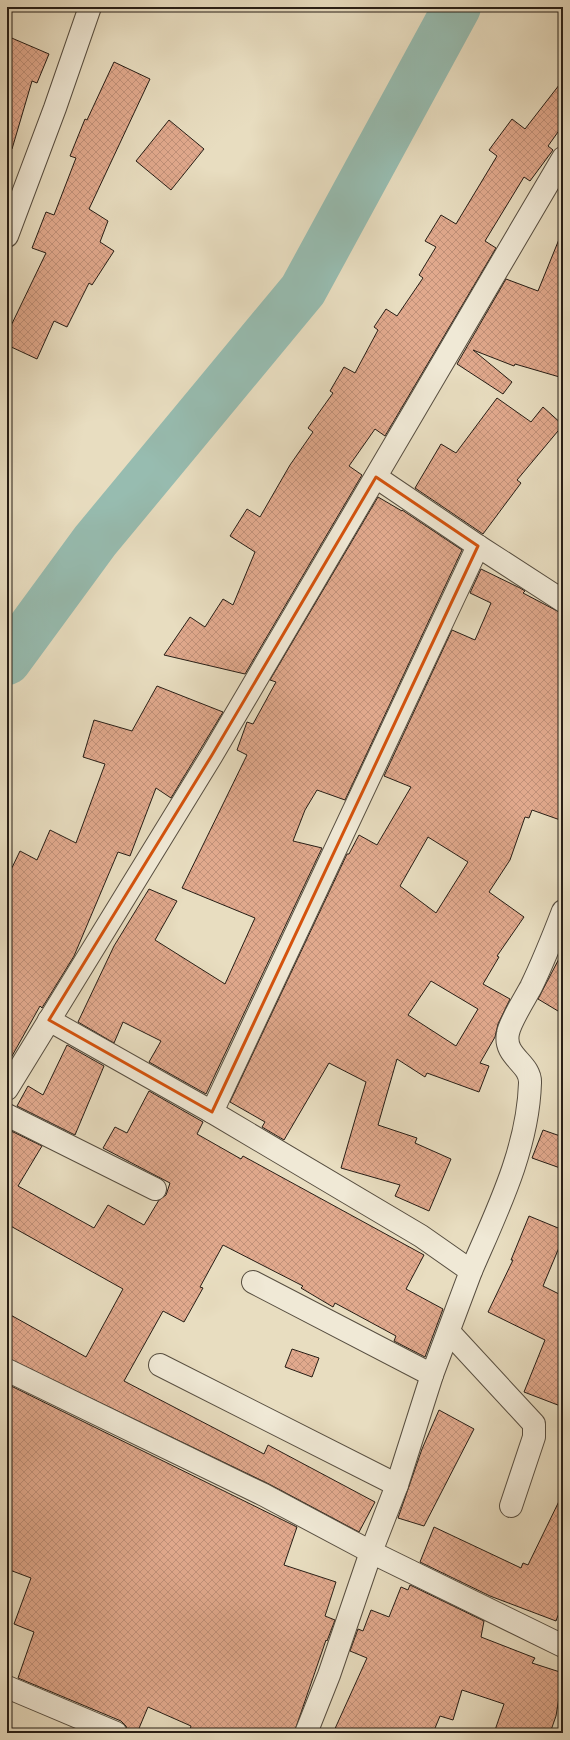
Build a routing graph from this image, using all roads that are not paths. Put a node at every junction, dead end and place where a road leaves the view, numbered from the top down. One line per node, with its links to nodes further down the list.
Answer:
1 (90, 7): 3 (street)
2 (563, 158): 4 (street)
3 (7, 236)
4 (376, 477): 5 (street); 8 (street)
5 (478, 546): 6 (street); 10 (street)
6 (563, 601)
7 (563, 911): 13 (street)
8 (49, 1020): 9 (street); 10 (street)
9 (7, 1089)
10 (212, 1112): 13 (street)
11 (7, 1115): 12 (street)
12 (155, 1189)
13 (471, 1271): 15 (street)
14 (253, 1282): 18 (street)
15 (449, 1332): 18 (street); 20 (street)
16 (160, 1365): 19 (street)
17 (7, 1370): 21 (street)
18 (432, 1375): 19 (street)
19 (397, 1485): 21 (street)
20 (511, 1506)
21 (371, 1552): 22 (street); 25 (street)
22 (563, 1646)
23 (7, 1687): 24 (street)
24 (116, 1733)
25 (306, 1733)

